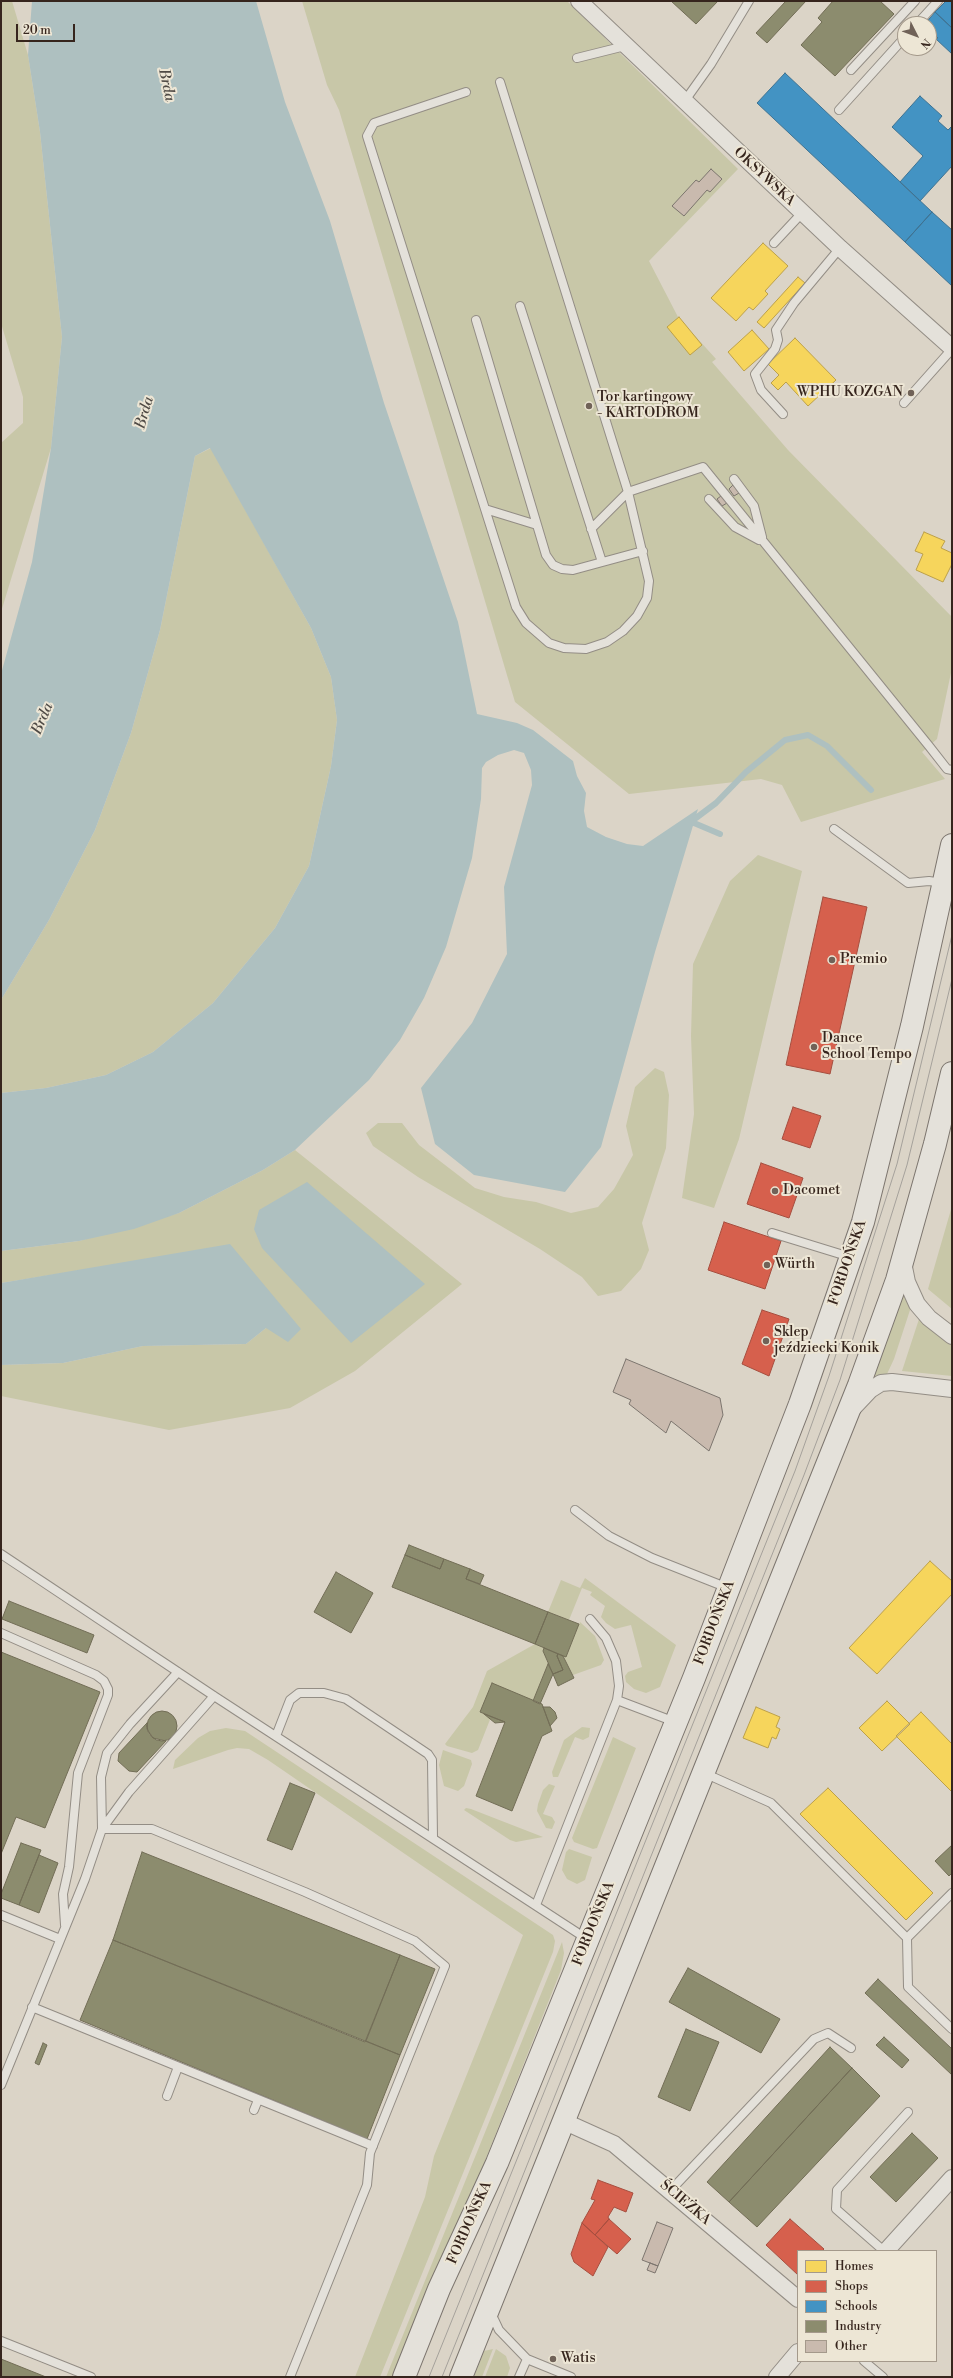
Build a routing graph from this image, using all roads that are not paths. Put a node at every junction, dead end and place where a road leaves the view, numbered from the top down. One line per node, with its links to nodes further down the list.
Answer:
1 (579, 1): 6 (street, OKSYWSKA)
2 (749, 1): 12 (lane)
3 (914, 1): 9 (lane)
4 (938, 1): 5 (lane)
5 (924, 16)
6 (625, 46): 8 (lane); 12 (street, OKSYWSKA)
7 (897, 46): 13 (lane)
8 (577, 58)
9 (851, 70)
10 (500, 82): 23 (lane)
11 (466, 92): 25 (lane)
12 (684, 102): 14 (street, OKSYWSKA)
13 (839, 110)
14 (802, 213): 15 (lane); 16 (street, OKSYWSKA)
15 (774, 243)
16 (840, 248): 19 (street, OKSYWSKA); 21 (lane)
17 (520, 306): 27 (lane)
18 (476, 320): 26 (lane)
19 (952, 349): 20 (lane)
20 (904, 403)
21 (783, 414)
22 (734, 479): 28 (lane)
23 (628, 492): 27 (lane); 28 (lane); 29 (lane)
24 (709, 499): 28 (lane)
25 (485, 509): 26 (lane); 29 (lane)
26 (538, 525): 30 (lane)
27 (591, 529): 30 (lane)
28 (764, 544): 31 (lane)
29 (643, 551): 30 (lane)
30 (602, 562)
31 (952, 770)
32 (834, 830): 34 (lane)
33 (952, 845): 34 (main road, FORDOŃSKA)
34 (944, 883): 37 (main road, FORDOŃSKA)
35 (952, 1073): 38 (main road)
36 (772, 1233): 37 (lane)
37 (850, 1257): 44 (main road, FORDOŃSKA)
38 (903, 1258): 39 (street); 41 (main road)
39 (952, 1336)
40 (952, 1389): 41 (street)
41 (847, 1416): 52 (main road)
42 (575, 1510): 44 (lane)
43 (1, 1554): 47 (lane)
44 (729, 1588): 50 (main road, FORDOŃSKA)
45 (590, 1619): 49 (lane)
46 (1, 1633): 58 (lane)
47 (178, 1672): 48 (lane); 53 (lane)
48 (214, 1696): 51 (lane); 53 (lane)
49 (617, 1700): 50 (lane); 56 (lane)
50 (676, 1722): 61 (main road, FORDOŃSKA)
51 (276, 1736): 54 (lane); 54 (lane)
52 (704, 1773): 59 (lane); 71 (main road)
53 (102, 1829): 58 (lane); 72 (lane)
54 (433, 1838): 56 (lane)
55 (952, 1893): 59 (lane)
56 (536, 1905): 61 (lane)
57 (1, 1915): 60 (lane)
58 (65, 1928): 60 (lane)
59 (907, 1938): 63 (lane)
60 (60, 1939): 62 (lane)
61 (587, 1940): 85 (main road, FORDOŃSKA)
62 (32, 2007): 65 (lane); 66 (lane)
63 (952, 2029)
64 (851, 2048): 74 (lane)
65 (178, 2067): 67 (lane); 68 (lane)
66 (1, 2085)
67 (167, 2096)
68 (258, 2100): 69 (lane); 72 (lane)
69 (254, 2110)
70 (908, 2112): 75 (lane)
71 (563, 2121): 74 (street, ŚCIEŻKA); 78 (main road)
72 (373, 2146): 84 (lane)
73 (952, 2178): 76 (street)
74 (670, 2191): 77 (street, ŚCIEŻKA)
75 (884, 2250)
76 (886, 2250)
77 (797, 2298)
78 (488, 2307): 81 (lane); 86 (main road)
79 (1, 2342): 83 (lane)
80 (797, 2353): 89 (street)
81 (527, 2359): 87 (lane); 88 (lane)
82 (865, 2362): 90 (lane)
83 (91, 2377)
84 (290, 2377)
85 (404, 2377)
86 (461, 2377)
87 (519, 2377)
88 (571, 2377)
89 (777, 2377)
90 (882, 2377)

